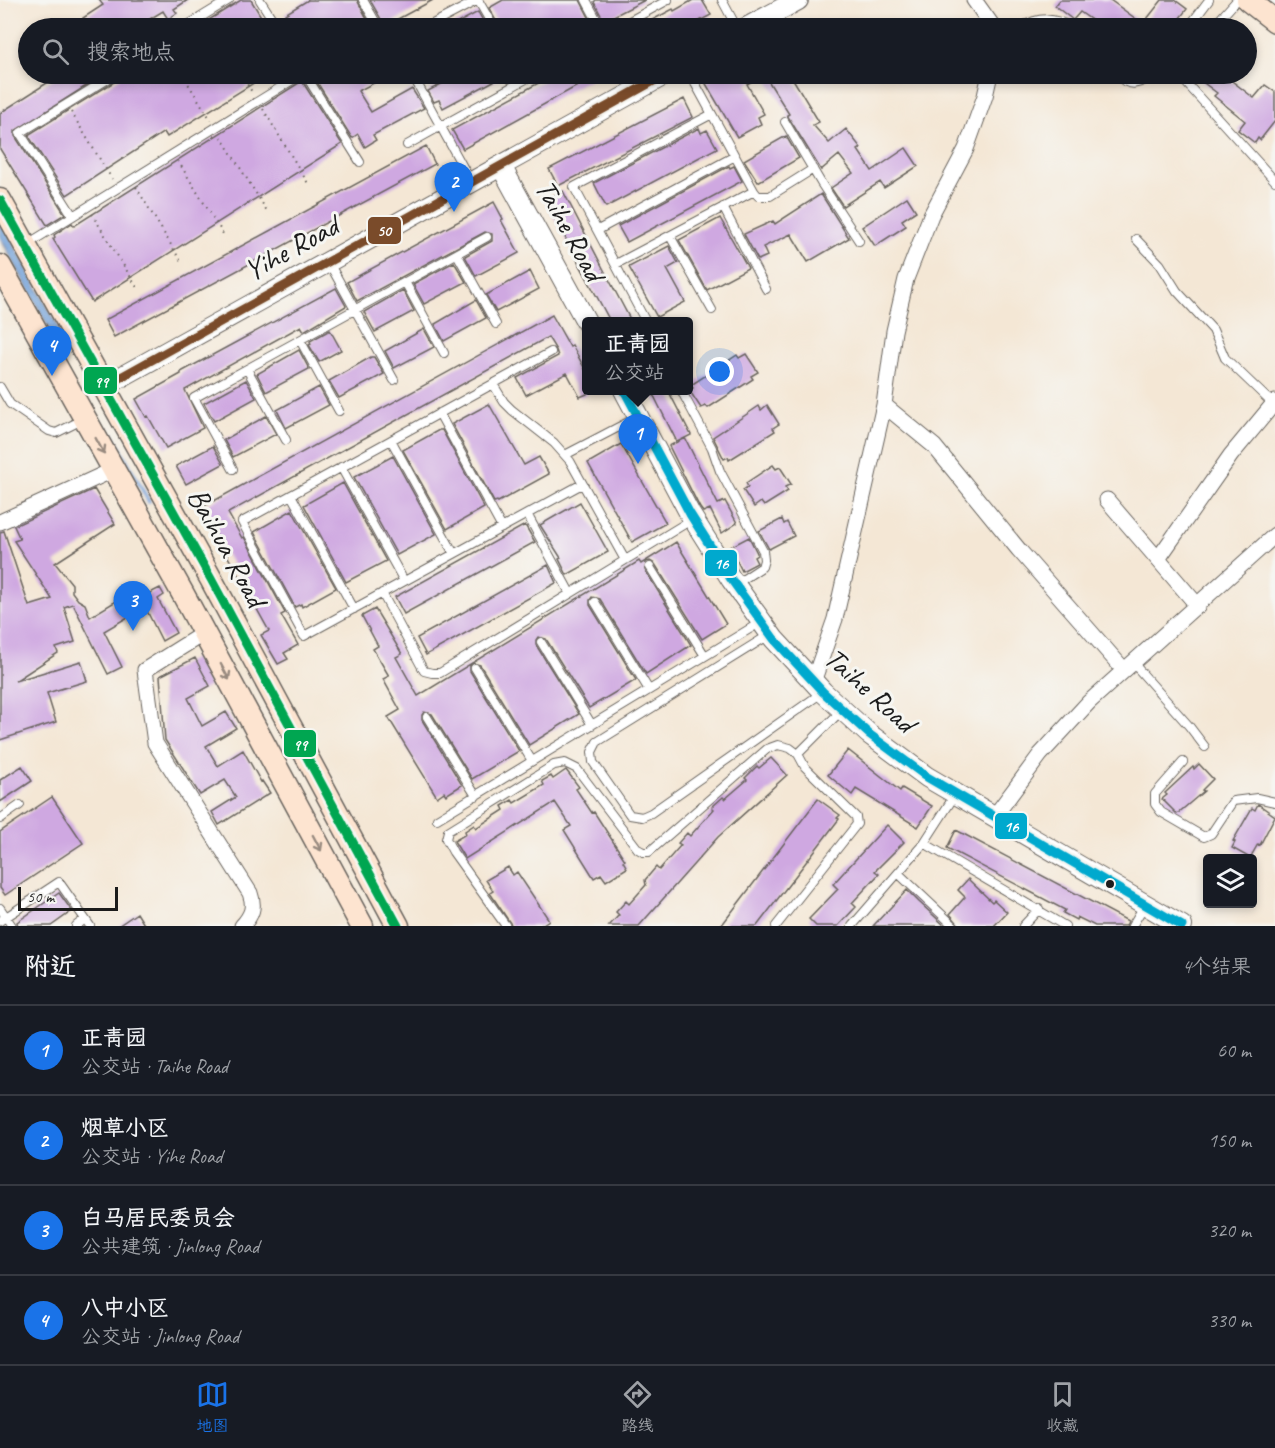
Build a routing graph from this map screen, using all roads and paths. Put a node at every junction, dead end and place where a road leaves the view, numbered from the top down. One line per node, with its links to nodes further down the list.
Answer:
1 (229, 0): 13 (lane)
2 (260, 0): 14 (lane)
3 (363, 0): 15 (lane)
4 (478, 0): 16 (lane); 17 (lane)
5 (586, 0): 18 (lane)
6 (668, 0): 19 (lane)
7 (722, 0): 20 (lane)
8 (798, 0): 21 (street)
9 (974, 0): 22 (street)
10 (1209, 0): 23 (lane)
11 (1237, 0): 24 (lane)
12 (1248, 0): 25 (main road)
13 (199, 18)
14 (272, 18)
15 (373, 18)
16 (444, 18)
17 (488, 18)
18 (596, 18)
19 (635, 18)
20 (732, 18)
21 (765, 18)
22 (987, 18)
23 (1196, 18)
24 (1221, 18)
25 (1275, 21)
26 (100, 84): 38 (lane)
27 (188, 84): 42 (path)
28 (247, 84): 37 (path)
29 (287, 84): 37 (lane)
30 (310, 84): 46 (lane)
31 (418, 84): 41 (lane)
32 (509, 84): 41 (lane)
33 (648, 84): 47 (street, Yihe Road)
34 (696, 84): 39 (lane)
35 (988, 84): 91 (street)
36 (1187, 84): 50 (lane)
37 (258, 101): 42 (lane); 52 (path)
38 (66, 105): 53 (path); 59 (lane)
39 (712, 114): 45 (lane); 60 (lane)
40 (785, 122): 48 (lane)
41 (441, 126): 43 (lane); 51 (lane)
42 (215, 128): 44 (lane); 58 (path)
43 (407, 145)
44 (174, 153): 49 (lane); 62 (path)
45 (735, 156): 54 (lane); 60 (lane)
46 (360, 162)
47 (501, 166): 51 (street, Yihe Road); 77 (street, Taihe Road)
48 (813, 169): 54 (lane); 65 (lane)
49 (131, 180): 53 (lane); 69 (path)
50 (1275, 181)
51 (471, 182): 68 (street, Yihe Road)
52 (309, 185)
53 (118, 188): 56 (lane)
54 (754, 190): 57 (lane)
55 (0, 200): 66 (main road, Baihua Road)
56 (88, 207): 59 (lane); 73 (path)
57 (723, 207): 61 (lane); 74 (lane)
58 (267, 211)
59 (72, 216): 66 (lane)
60 (598, 230): 70 (lane)
61 (670, 236): 70 (lane); 76 (lane)
62 (225, 237)
63 (487, 237): 67 (lane)
64 (1136, 239): 90 (lane)
65 (859, 241)
66 (25, 246): 87 (main road, Baihua Road)
67 (457, 254): 72 (lane); 79 (lane)
68 (328, 262): 75 (lane); 87 (street, Yihe Road)
69 (182, 263)
70 (616, 264): 78 (lane)
71 (0, 266): 95 (main road)
72 (405, 282): 75 (lane); 82 (lane)
73 (138, 289)
74 (766, 289)
75 (355, 310): 80 (lane); 84 (lane)
76 (712, 310)
77 (584, 317)
78 (644, 317)
79 (496, 324)
80 (300, 340): 83 (lane); 92 (lane)
81 (551, 352): 85 (lane)
82 (444, 353)
83 (247, 369): 96 (lane); 100 (lane)
84 (394, 381)
85 (493, 384): 93 (lane); 98 (lane)
86 (0, 387): 95 (lane)
87 (103, 387): 154 (main road, Baihua Road)
88 (627, 395): 94 (street, Taihe Road)
89 (684, 395): 115 (lane)
90 (1274, 403): 111 (street)
91 (884, 405): 125 (street); 127 (street)
92 (339, 411)
93 (440, 414): 97 (lane); 108 (lane)
94 (638, 417): 98 (lane); 106 (street, Taihe Road)
95 (84, 419): 101 (main road, one-way to 101)
96 (286, 440)
97 (391, 440): 99 (lane); 110 (lane)
98 (565, 456): 102 (lane)
99 (341, 467): 103 (lane); 114 (lane)
100 (233, 469)
101 (113, 470): 107 (street); 122 (main road)
102 (582, 484): 105 (lane); 112 (lane)
103 (291, 495): 120 (lane); 120 (lane)
104 (1107, 500): 111 (street)
105 (527, 514): 108 (lane); 117 (lane)
106 (693, 519): 112 (lane); 115 (street, Taihe Road)
107 (0, 522)
108 (502, 528): 110 (lane)
109 (1275, 535): 119 (street)
110 (454, 554): 114 (lane)
111 (1158, 559): 119 (street)
112 (625, 560): 117 (lane)
113 (651, 567): 124 (lane)
114 (404, 581): 116 (lane)
115 (734, 584): 121 (street, Taihe Road)
116 (382, 593): 117 (lane); 120 (lane)
117 (570, 593)
118 (595, 602): 128 (lane)
119 (1198, 606): 125 (street)
120 (354, 609)
121 (766, 628): 124 (lane); 127 (street, Taihe Road); 127 (lane)
122 (204, 633): 152 (street); 153 (main road, one-way to 153)
123 (541, 642): 131 (lane)
124 (705, 656): 128 (lane)
125 (1128, 667): 132 (lane); 140 (street)
126 (475, 668): 134 (lane)
127 (818, 687): 129 (street, Taihe Road)
128 (649, 690): 131 (lane)
129 (842, 710): 133 (lane); 136 (street, Taihe Road)
130 (428, 717): 137 (lane)
131 (592, 725): 134 (lane)
132 (1205, 747)
133 (798, 754): 155 (lane); 156 (lane)
134 (532, 761): 137 (lane)
135 (1183, 762): 138 (lane)
136 (955, 793): 140 (street, Taihe Road); 143 (lane)
137 (476, 796): 142 (lane)
138 (1275, 802)
139 (20, 805): 141 (lane)
140 (994, 817): 145 (street, Taihe Road)
141 (0, 819)
142 (437, 819)
143 (924, 843): 144 (lane); 147 (lane)
144 (898, 873): 157 (lane); 158 (lane)
145 (1145, 905): 161 (lane); 162 (street, Taihe Road)
146 (0, 908): 148 (lane)
147 (1039, 909): 159 (lane); 160 (lane)
148 (3, 919): 149 (lane); 150 (lane)
149 (87, 923): 151 (lane)
150 (12, 926)
151 (75, 926)
152 (242, 926)
153 (362, 926)
154 (398, 926)
155 (506, 926)
156 (777, 926)
157 (852, 926)
158 (954, 926)
159 (1023, 926)
160 (1065, 926)
161 (1132, 926)
162 (1182, 926)

